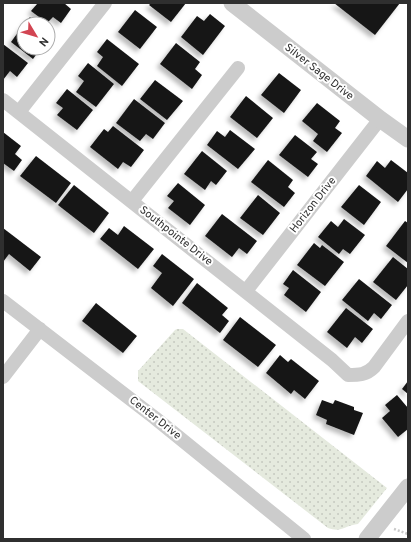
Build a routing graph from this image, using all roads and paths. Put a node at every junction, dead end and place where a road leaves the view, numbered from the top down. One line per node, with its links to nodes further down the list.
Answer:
1 (105, 3): 5 (street)
2 (232, 3): 6 (street, Silver Sage Drive)
3 (238, 68): 8 (street)
4 (3, 100): 5 (street, Southpointe Drive)
5 (19, 112): 8 (street, Southpointe Drive)
6 (380, 119): 7 (street, Silver Sage Drive); 9 (street, Horizon Drive)
7 (408, 139)
8 (132, 201): 9 (street, Southpointe Drive)
9 (246, 291): 11 (street, Southpointe Drive)
10 (3, 301): 12 (street, Center Drive)
11 (408, 321)
12 (40, 329): 13 (street); 17 (street, Center Drive)
13 (3, 377)
14 (408, 486): 18 (street)
15 (393, 529): 16 (path)
16 (408, 534)
17 (304, 539)
18 (367, 539)

